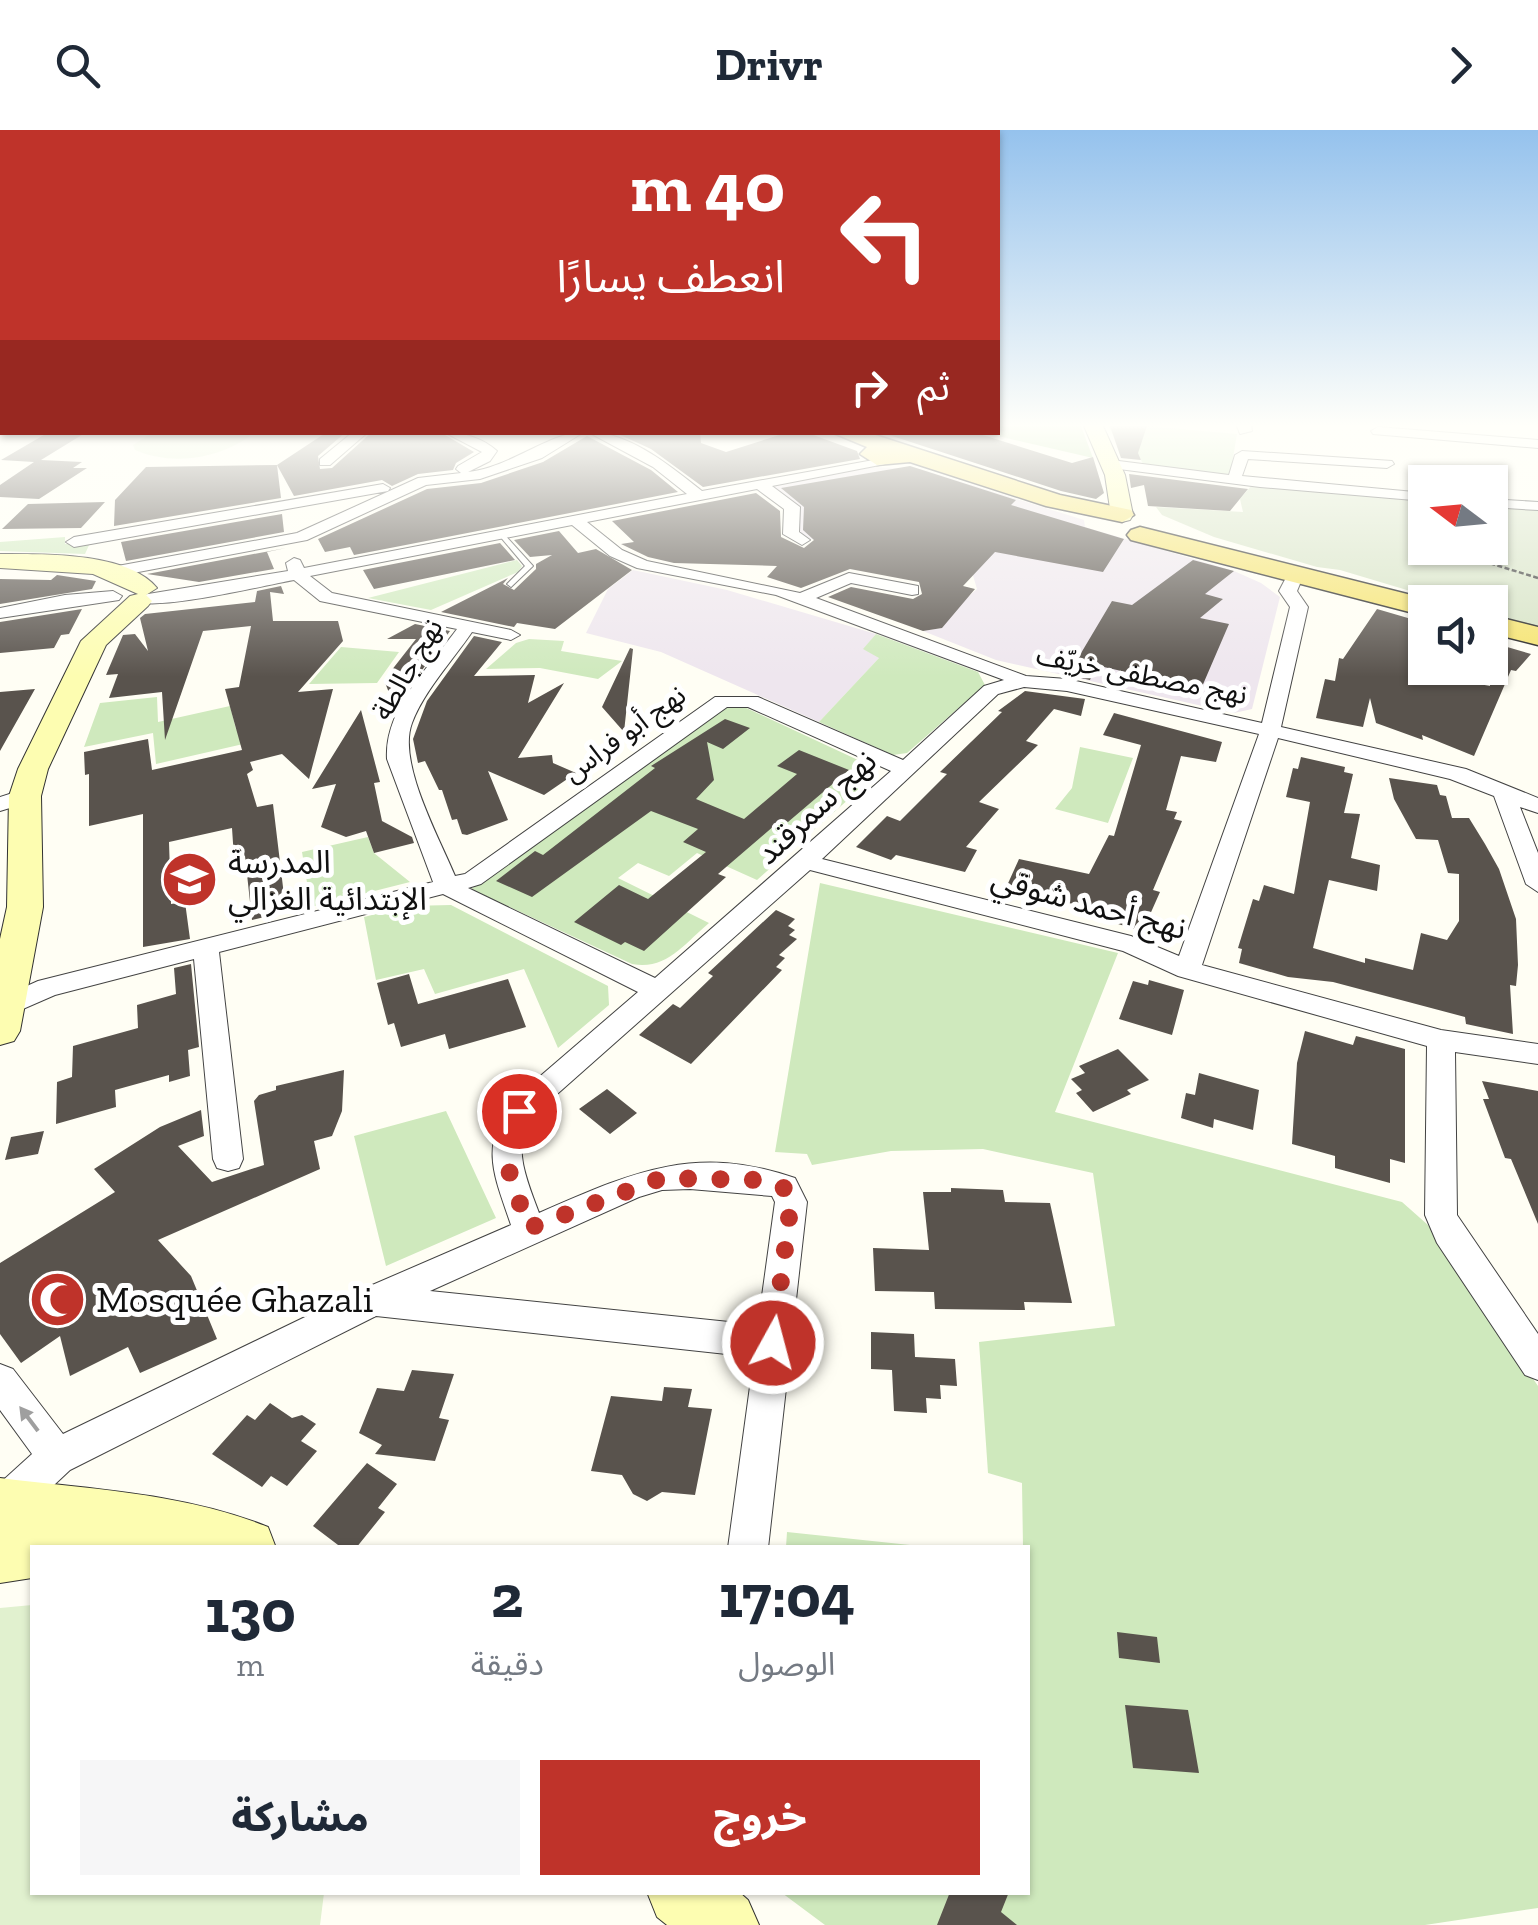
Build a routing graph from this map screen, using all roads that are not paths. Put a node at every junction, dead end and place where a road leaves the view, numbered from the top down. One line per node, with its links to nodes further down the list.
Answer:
1 (258, 510): 11 (street)
2 (360, 510): 12 (street)
3 (627, 510): 9 (street)
4 (792, 510): 13 (street)
5 (1097, 510): 8 (main road)
6 (1099, 510): 8 (main road)
7 (1128, 510): 8 (main road)
8 (1131, 516): 18 (main road); 18 (main road)
9 (575, 520): 10 (street); 21 (street, نهج مصطفى خريّف)
10 (502, 534): 16 (street); 17 (lane)
11 (101, 537): 14 (street); 19 (street)
12 (300, 537): 16 (street); 19 (street)
13 (802, 540)
14 (74, 542)
15 (0, 560): 19 (main road)
16 (298, 574): 19 (street); 24 (street, نهج جالطة)
17 (511, 584)
18 (1301, 588): 22 (main road); 29 (street, نهج أحمد شوقي)
19 (124, 590): 23 (street); 32 (main road)
20 (912, 590): 21 (street)
21 (802, 598): 28 (street, نهج مصطفى خريّف)
22 (1408, 604)
23 (0, 612)
24 (468, 626): 26 (street); 36 (street, نهج جالطة)
25 (1508, 628): 27 (main road)
26 (511, 635)
27 (1538, 636)
28 (1022, 682): 29 (street, نهج مصطفى خريّف); 30 (street, نهج سمرقند)
29 (1270, 731): 31 (street, نهج مصطفى خريّف); 38 (street, نهج أحمد شوقي)
30 (904, 769): 34 (street, نهج سمرقند); 36 (street, نهج أبو فراس)
31 (1503, 790): 33 (street, نهج مصطفى خريّف); 35 (street)
32 (12, 800): 40 (main road)
33 (1538, 806)
34 (805, 862): 38 (street, نهج أحمد شوقي); 39 (street, نهج سمرقند)
35 (1538, 884)
36 (447, 887): 37 (street); 39 (street)
37 (206, 948): 40 (street); 43 (street)
38 (1188, 970): 41 (street)
39 (658, 991): 44 (street, نهج سمرقند)
40 (2, 1015)
41 (1441, 1040): 42 (street); 47 (street)
42 (1538, 1054)
43 (228, 1159)
44 (529, 1228): 45 (street); 46 (street)
45 (375, 1300): 46 (street); 49 (street)
46 (773, 1343): 54 (street)
47 (1538, 1362)
48 (0, 1382): 49 (street, one-way to 48)
49 (58, 1456): 50 (street)
50 (7, 1526): 51 (main road)
51 (167, 1528): 52 (main road); 53 (main road)
52 (59, 1545)
53 (235, 1545)
54 (748, 1545)

